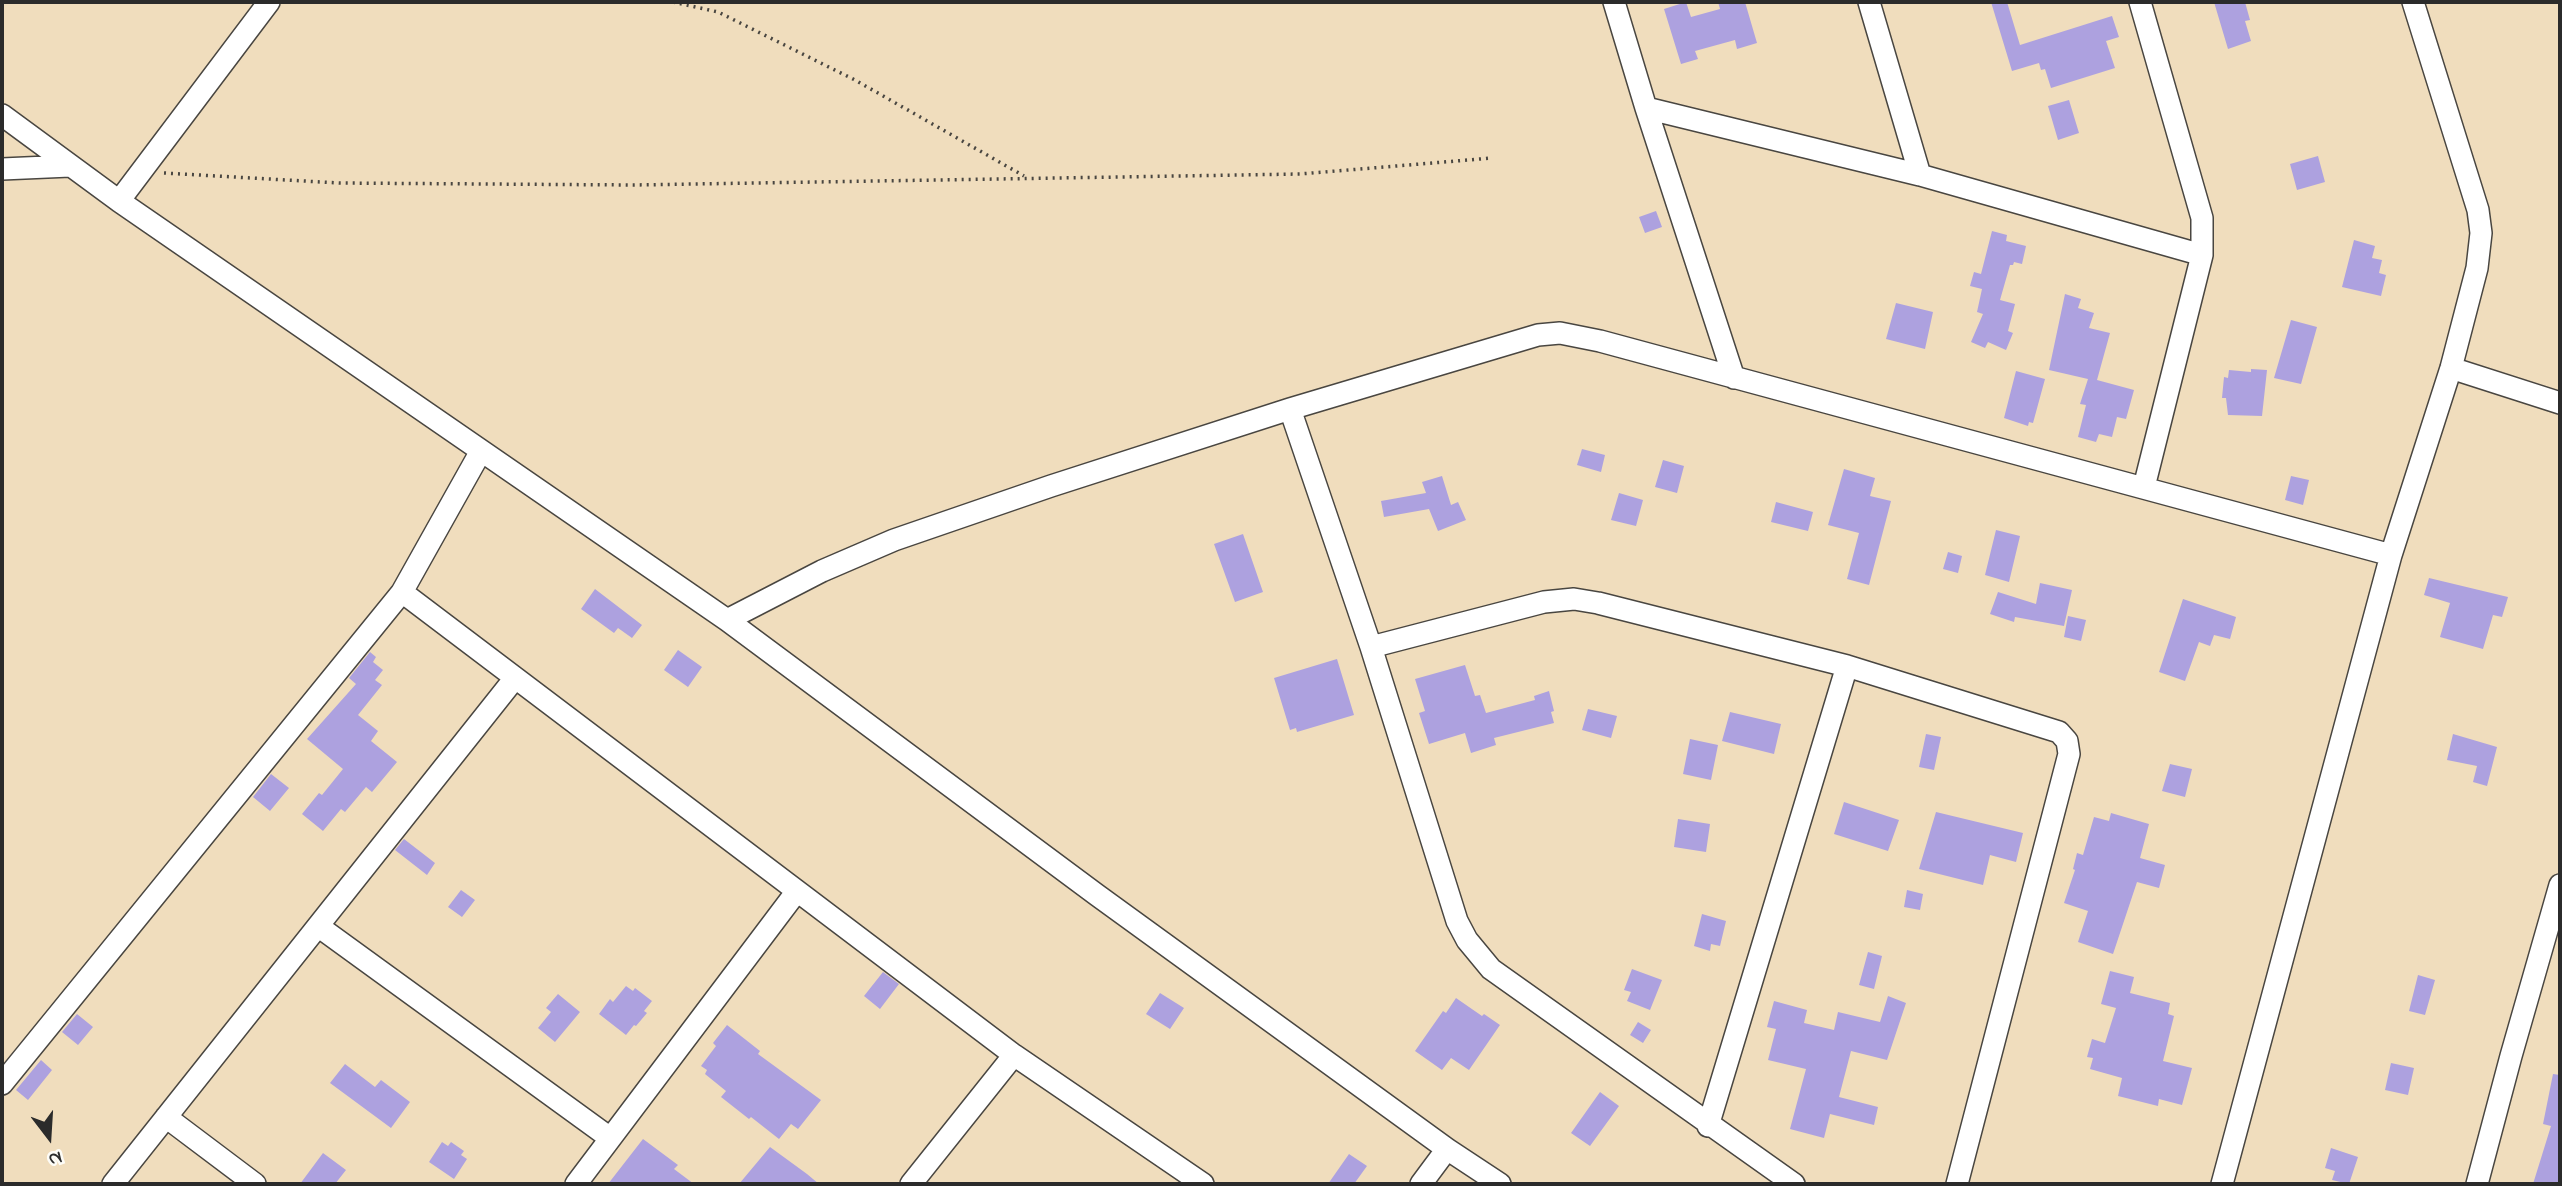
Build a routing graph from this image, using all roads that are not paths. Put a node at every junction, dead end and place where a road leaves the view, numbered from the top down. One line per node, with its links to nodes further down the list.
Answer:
1 (270, 2): 11 (street)
2 (1614, 2): 6 (street)
3 (1869, 2): 10 (street)
4 (2140, 2): 12 (street)
5 (2413, 2): 13 (street)
6 (1646, 108): 10 (street); 14 (street)
7 (2, 115): 8 (street)
8 (70, 166): 9 (street); 11 (street)
9 (2, 169)
10 (1920, 175): 12 (street)
11 (119, 201): 17 (street)
12 (2202, 255): 18 (street)
13 (2451, 368): 15 (street); 19 (street)
14 (1734, 378): 16 (street); 18 (street)
15 (2560, 403)
16 (1290, 409): 21 (street); 22 (street)
17 (481, 451): 20 (street); 21 (street)
18 (2144, 487): 19 (street)
19 (2391, 555): 43 (street)
20 (402, 592): 24 (street); 29 (street)
21 (727, 620): 33 (street)
22 (1371, 647): 23 (street); 31 (street)
23 (1847, 666): 31 (street); 42 (street)
24 (515, 678): 26 (street); 27 (street)
25 (2560, 885): 44 (street)
26 (797, 891): 28 (street); 32 (street)
27 (318, 926): 30 (street); 32 (street)
28 (1014, 1055): 37 (street); 38 (street)
29 (2, 1084)
30 (166, 1117): 34 (street); 35 (street)
31 (1708, 1126): 41 (street)
32 (610, 1138): 36 (street)
33 (1447, 1149): 39 (street); 40 (street)
34 (113, 1184)
35 (255, 1184)
36 (576, 1184)
37 (911, 1184)
38 (1203, 1184)
39 (1420, 1184)
40 (1500, 1184)
41 (1794, 1184)
42 (1957, 1184)
43 (2222, 1184)
44 (2477, 1184)

